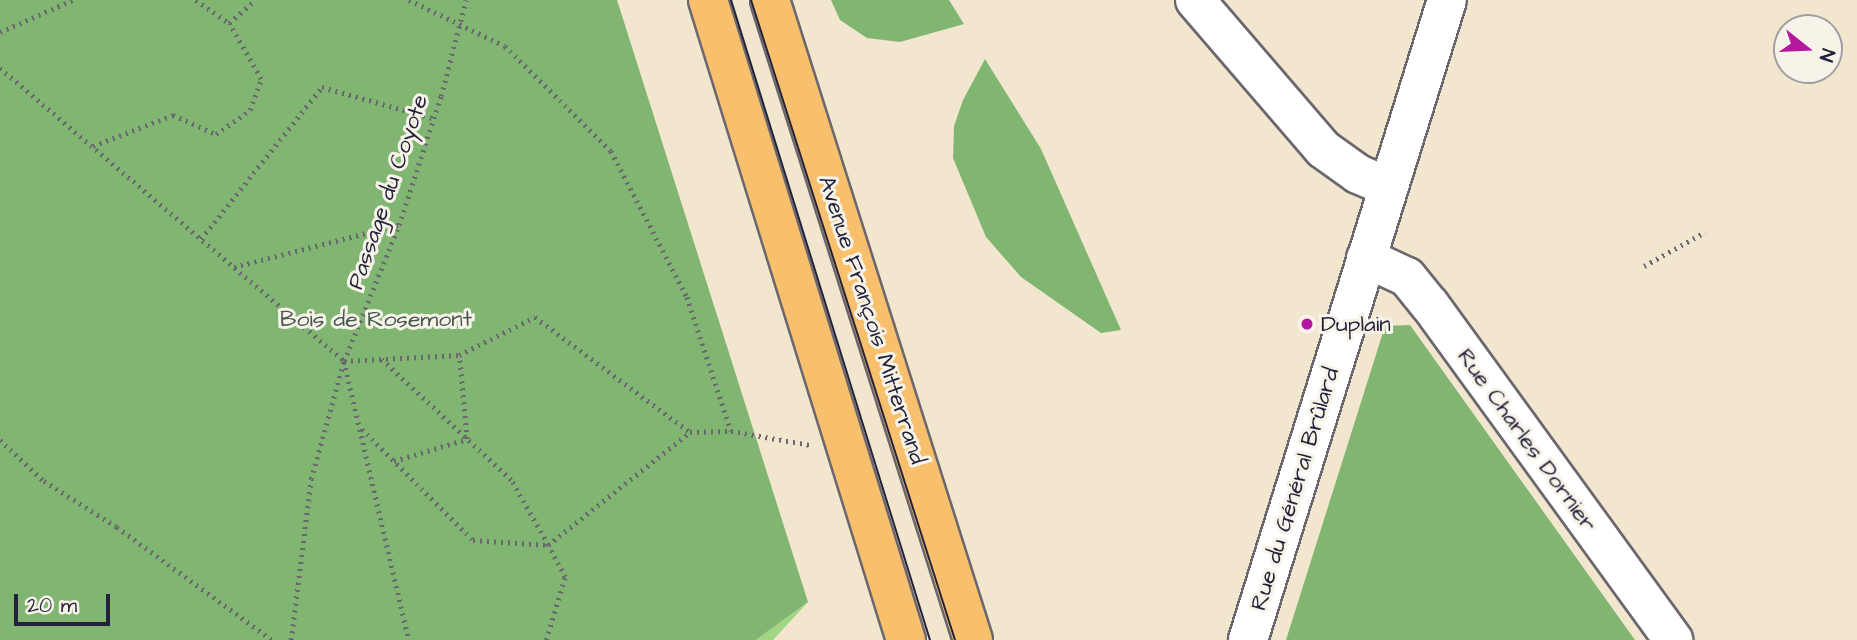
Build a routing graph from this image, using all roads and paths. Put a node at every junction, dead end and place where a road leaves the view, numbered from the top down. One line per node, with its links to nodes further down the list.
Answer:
1 (73, 0): 12 (path)
2 (196, 0): 11 (path)
3 (255, 0): 11 (path)
4 (409, 0): 10 (path)
5 (466, 0): 10 (path, Passage du Coyote)
6 (708, 0): 38 (main road)
7 (770, 0): 39 (main road, Avenue François Mitterrand)
8 (1195, 0): 16 (street)
9 (1447, 0): 16 (street, Rue du Général Brûlard)
10 (460, 22): 14 (path, Passage du Coyote); 27 (path)
11 (229, 23): 15 (path)
12 (0, 32)
13 (0, 68): 15 (path)
14 (432, 118): 17 (path, Passage du Coyote); 19 (path)
15 (93, 146): 19 (path)
16 (1388, 187): 20 (street, Rue du Général Brûlard)
17 (399, 225): 22 (path); 25 (path, Passage du Coyote)
18 (1705, 232): 21 (path)
19 (201, 239): 22 (path)
20 (1366, 258): 40 (street, Rue du Général Brûlard); 41 (street, Rue Charles Dornier)
21 (1644, 266)
22 (234, 267): 25 (path)
23 (459, 355): 24 (path); 28 (path); 29 (path)
24 (381, 359): 25 (path); 29 (path)
25 (345, 361): 26 (path); 35 (path, Passage du Coyote)
26 (360, 427): 32 (path); 36 (path)
27 (731, 431): 28 (path); 31 (path)
28 (690, 432): 33 (path)
29 (467, 439): 32 (path); 33 (path)
30 (0, 440): 34 (path)
31 (816, 446)
32 (394, 461): 33 (path)
33 (548, 545): 37 (path)
34 (272, 640)
35 (292, 640)
36 (409, 640)
37 (546, 640)
38 (906, 640)
39 (973, 640)
40 (1248, 640)
41 (1673, 640)

